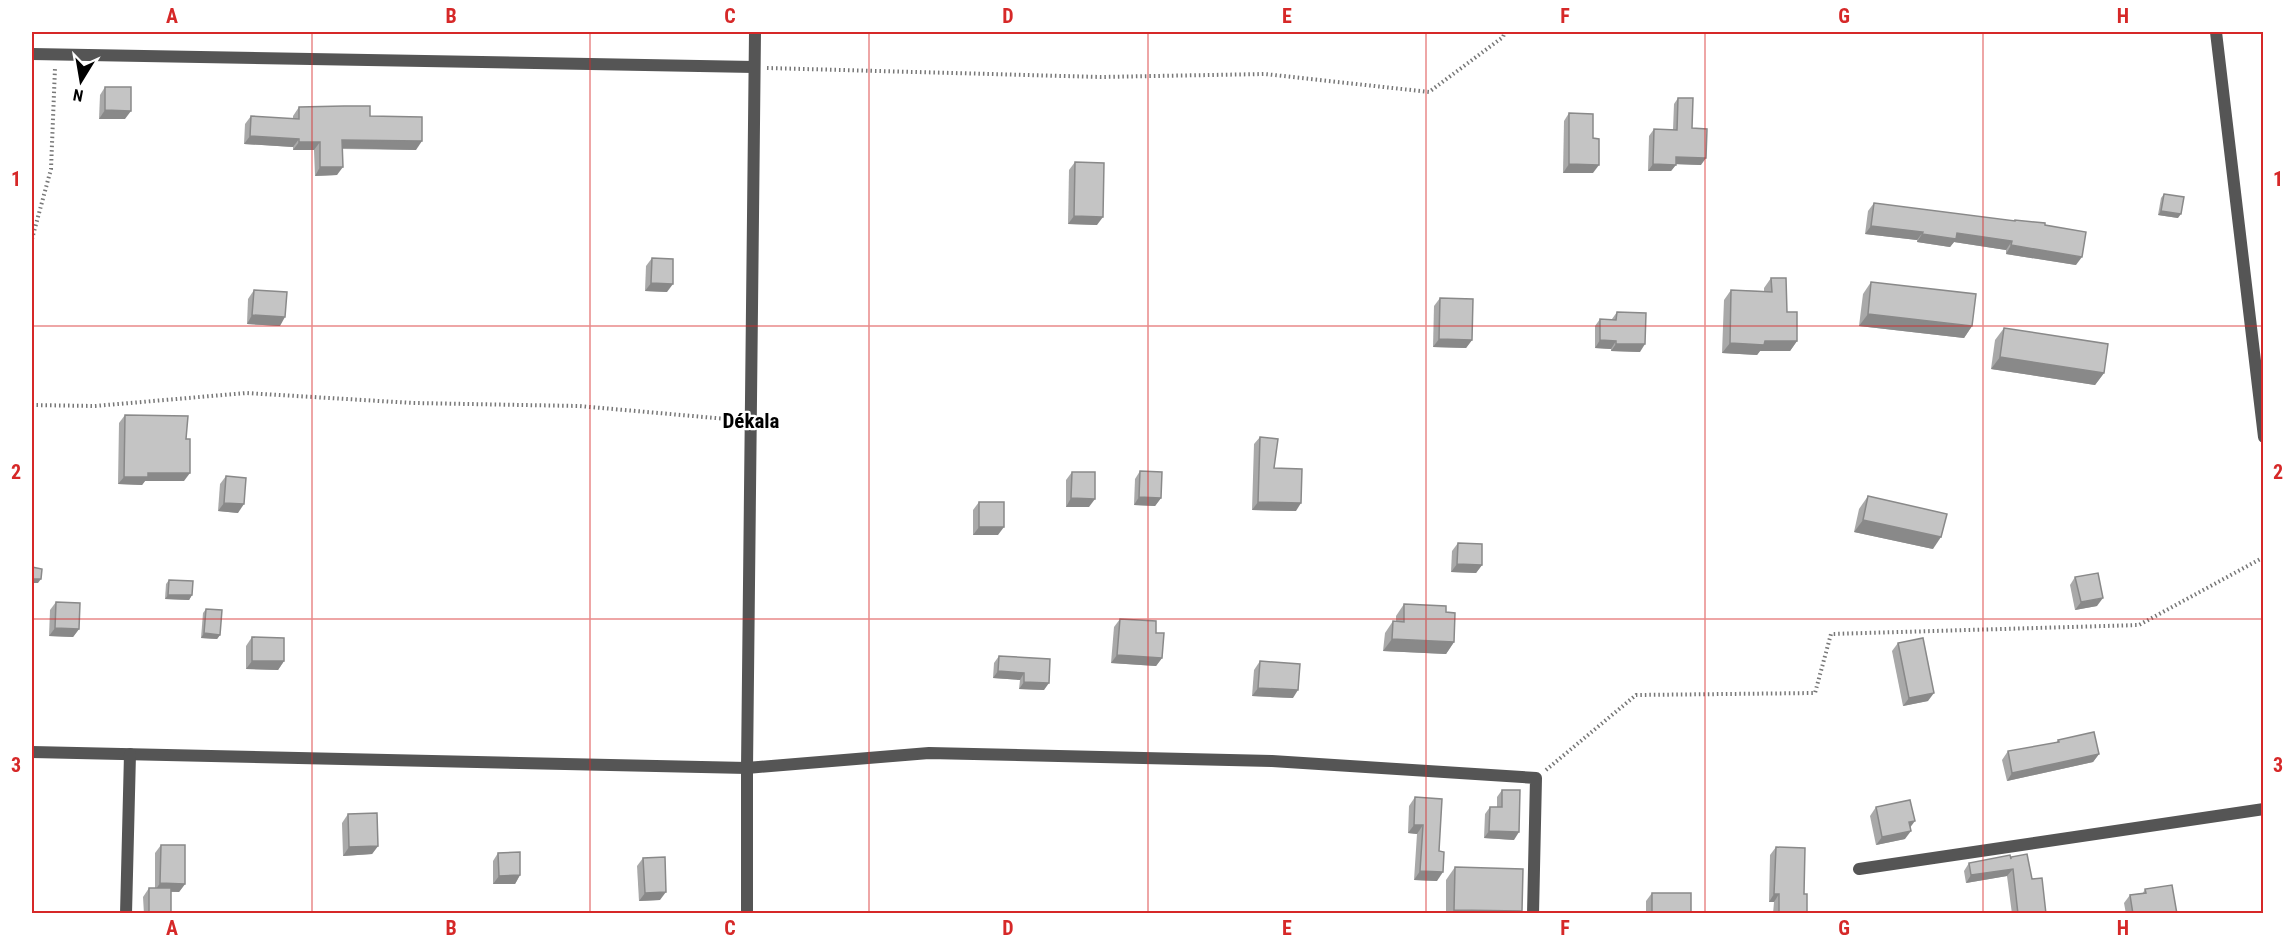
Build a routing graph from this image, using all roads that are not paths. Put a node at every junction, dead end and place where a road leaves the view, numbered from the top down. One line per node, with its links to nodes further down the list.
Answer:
1 (755, 32): 4 (street)
2 (2216, 32): 5 (street)
3 (32, 54): 4 (street)
4 (754, 67): 8 (street)
5 (2264, 437)
6 (32, 752): 7 (street)
7 (130, 754): 8 (street); 11 (street)
8 (747, 768): 12 (street); 13 (street)
9 (2264, 809): 10 (street)
10 (1859, 869)
11 (126, 914)
12 (747, 914)
13 (1533, 914)

